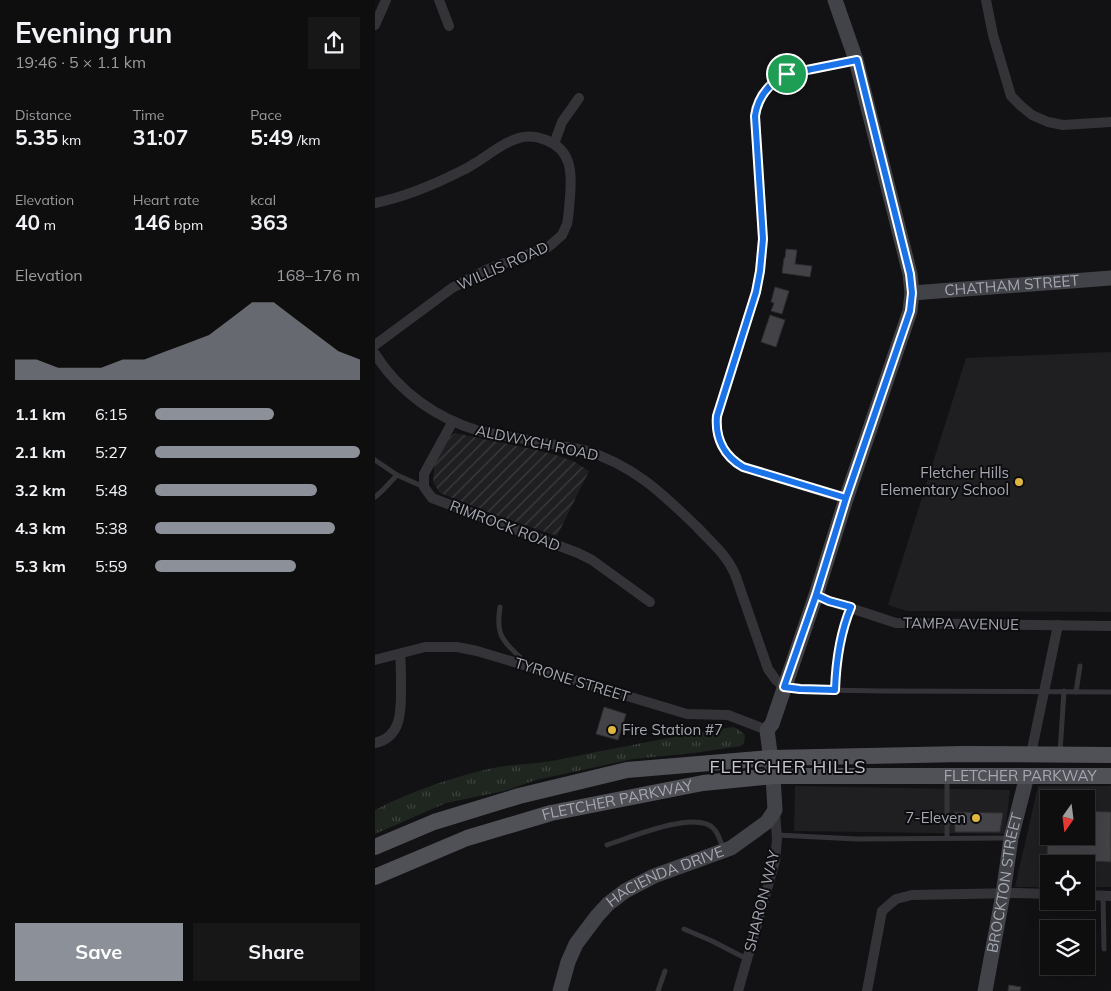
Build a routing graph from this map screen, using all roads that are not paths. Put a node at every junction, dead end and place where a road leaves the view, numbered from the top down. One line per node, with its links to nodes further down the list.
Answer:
1 (387, 0): 5 (street)
2 (439, 0): 6 (street)
3 (835, 0): 7 (street)
4 (986, 0): 9 (street)
5 (375, 25)
6 (449, 26)
7 (857, 60): 13 (street); 21 (street)
8 (579, 98): 10 (street)
9 (1111, 122)
10 (554, 144): 11 (street); 14 (street, WILLIS ROAD)
11 (375, 203)
12 (1111, 278): 13 (street, CHATHAM STREET)
13 (912, 293): 21 (street)
14 (375, 345)
15 (375, 354): 16 (street, ALDWYCH ROAD)
16 (453, 421): 19 (street); 32 (street, ALDWYCH ROAD)
17 (375, 460): 18 (lane)
18 (397, 475): 19 (lane); 20 (lane)
19 (425, 487): 23 (street, RIMROCK ROAD)
20 (375, 497)
21 (846, 498): 22 (street)
22 (816, 595): 25 (street, TAMPA AVENUE); 32 (street)
23 (650, 602)
24 (500, 607): 30 (lane)
25 (851, 607): 26 (street, TAMPA AVENUE); 33 (lane)
26 (1058, 626): 27 (street, TAMPA AVENUE); 34 (street)
27 (1111, 626)
28 (400, 654): 29 (street, TYRONE STREET); 30 (street, TYRONE STREET); 39 (street)
29 (375, 660)
30 (519, 664): 38 (street, TYRONE STREET)
31 (1080, 666): 36 (lane)
32 (784, 687): 33 (lane); 38 (street)
33 (835, 690): 34 (lane)
34 (1044, 691): 35 (lane); 40 (street)
35 (1064, 691): 36 (lane); 41 (lane)
36 (1076, 692): 37 (lane)
37 (1111, 692)
38 (767, 730): 43 (street)
39 (375, 743)
40 (1031, 754): 41 (main road, FLETCHER PARKWAY); 43 (main road, FLETCHER PARKWAY); 46 (main road)
41 (1060, 755): 42 (main road, FLETCHER PARKWAY); 47 (main road)
42 (1111, 755)
43 (771, 758): 44 (street); 54 (main road, FLETCHER PARKWAY)
44 (773, 776): 45 (main road, FLETCHER PARKWAY); 49 (street); 56 (main road, FLETCHER PARKWAY)
45 (947, 776): 46 (main road, FLETCHER PARKWAY); 51 (lane)
46 (993, 776): 47 (main road, FLETCHER PARKWAY)
47 (1027, 776): 48 (main road, FLETCHER PARKWAY); 52 (street, BROCKTON STREET)
48 (1111, 776)
49 (775, 810): 50 (street, SHARON WAY); 55 (street, HACIENDA DRIVE)
50 (777, 835): 51 (lane); 62 (street, SHARON WAY)
51 (947, 838): 52 (lane)
52 (1011, 838): 57 (street, BROCKTON STREET)
53 (607, 845): 55 (lane)
54 (375, 847)
55 (724, 850): 64 (street, HACIENDA DRIVE)
56 (375, 876)
57 (1003, 894): 58 (street); 67 (street); 68 (street, BROCKTON STREET)
58 (1040, 894)
59 (1107, 896): 61 (lane)
60 (684, 929): 62 (lane)
61 (1104, 949)
62 (747, 959): 66 (street, SHARON WAY)
63 (665, 971): 65 (lane)
64 (560, 991)
65 (658, 991)
66 (738, 991)
67 (867, 991)
68 (985, 991)

